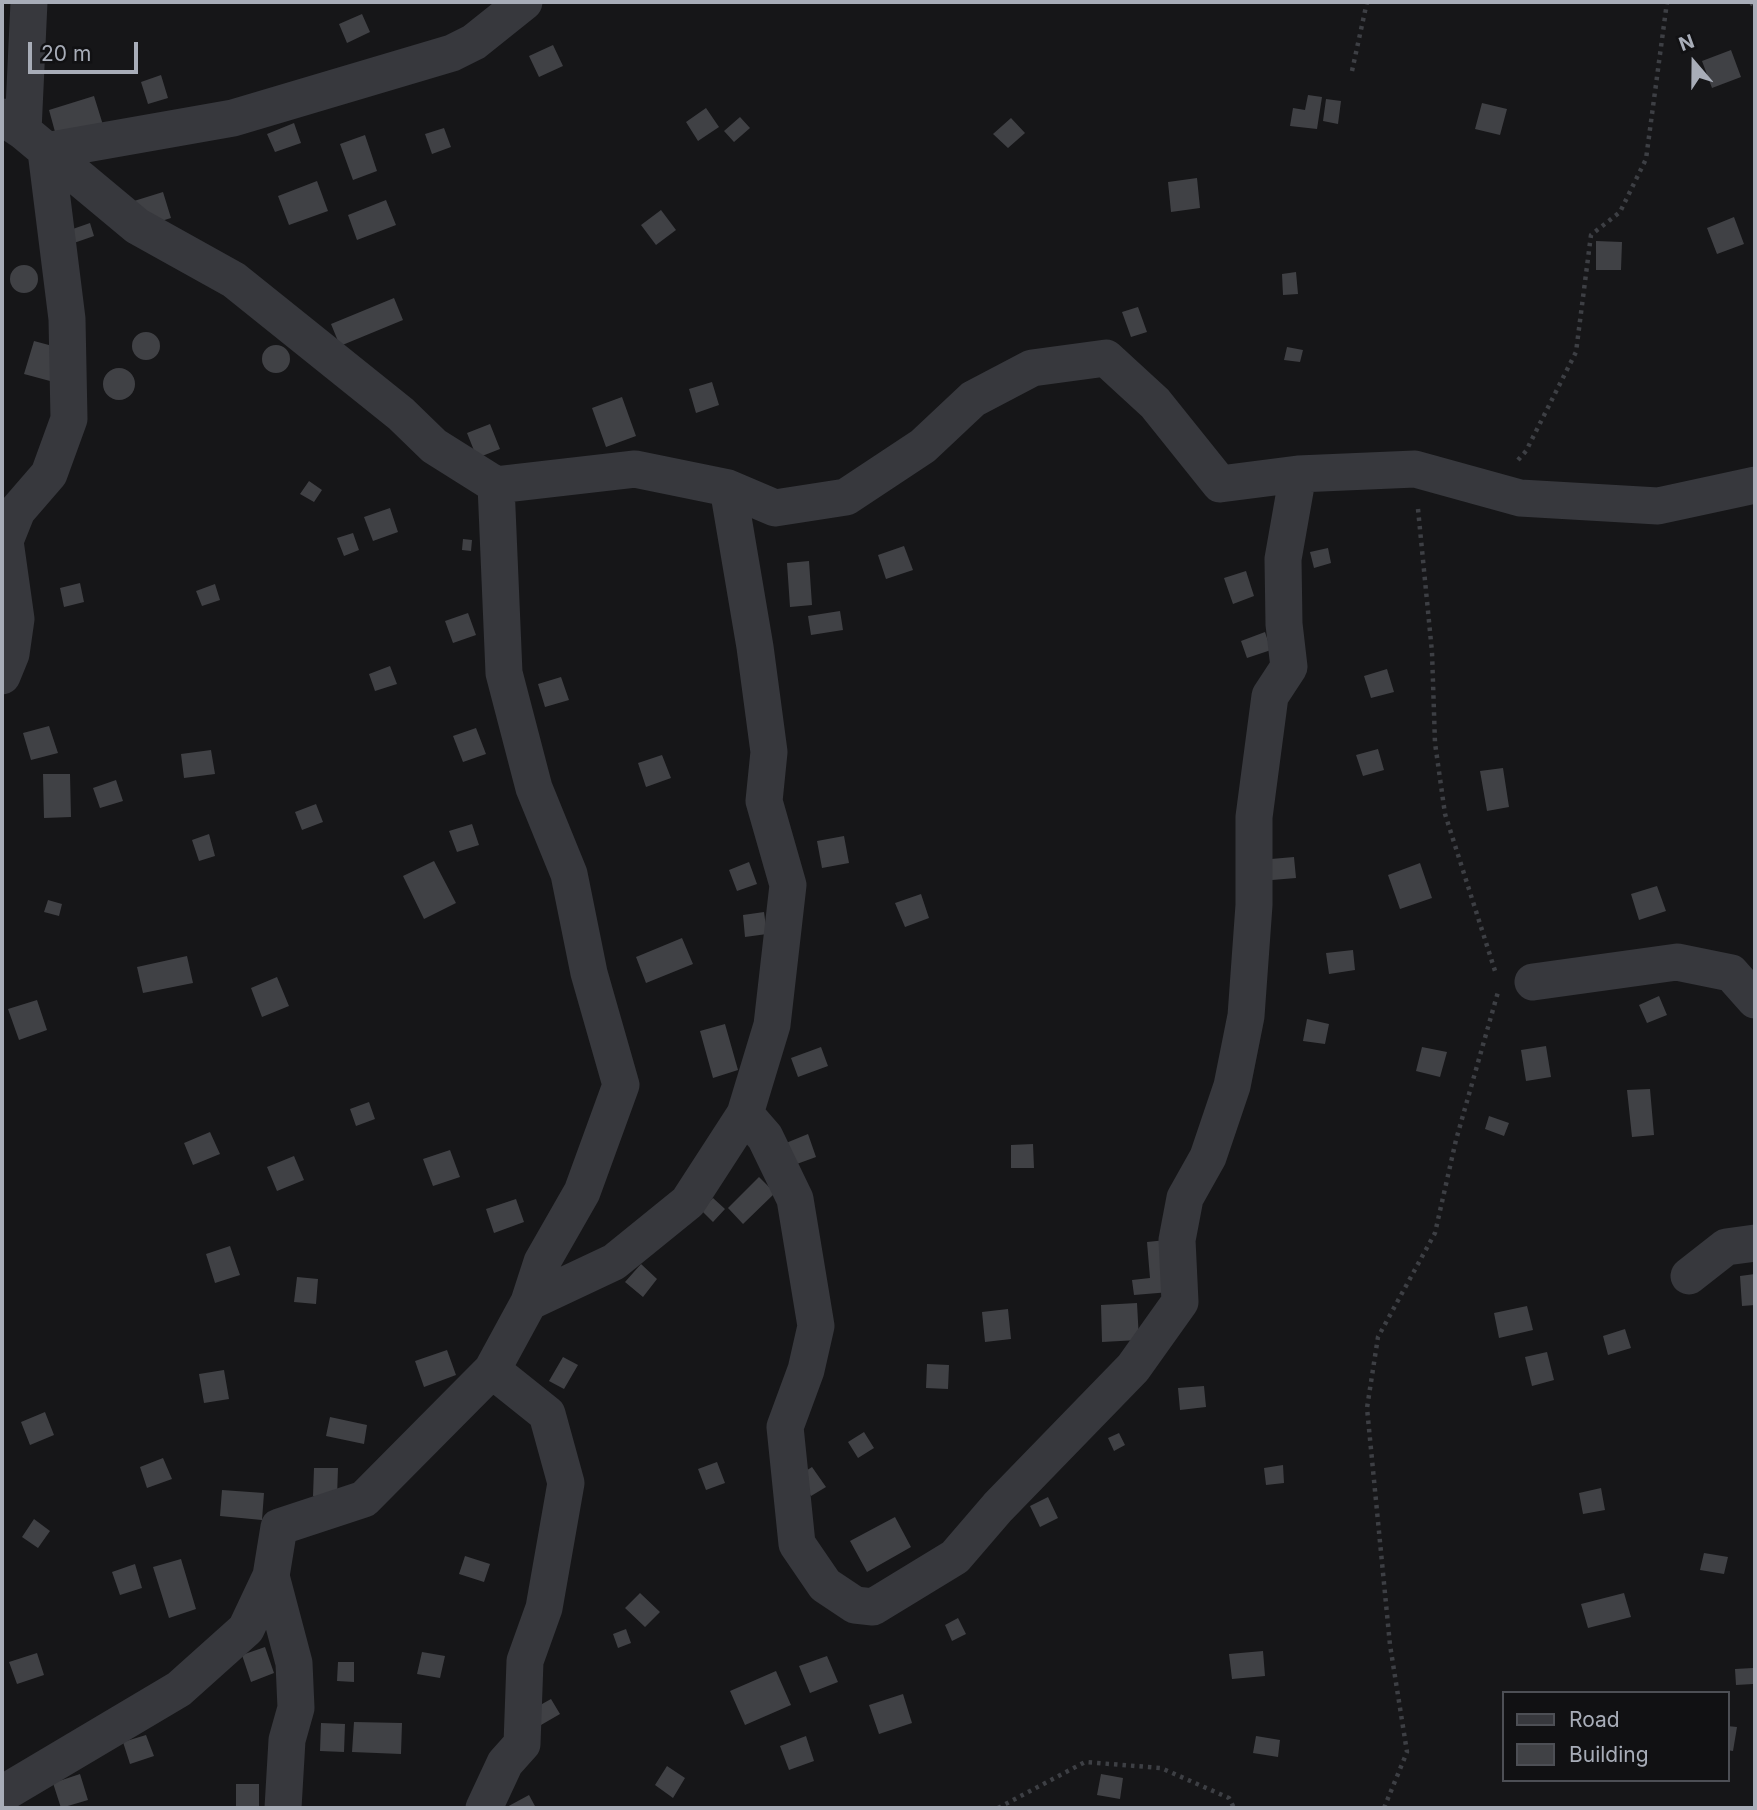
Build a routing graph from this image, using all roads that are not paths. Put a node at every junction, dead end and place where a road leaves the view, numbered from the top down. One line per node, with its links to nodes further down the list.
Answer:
1 (29, 2): 3 (street)
2 (524, 2): 3 (street)
3 (24, 133): 5 (street); 8 (street)
4 (1298, 474): 6 (street); 7 (street); 11 (street)
5 (496, 485): 7 (street); 14 (street)
6 (1755, 485)
7 (728, 488): 11 (street)
8 (2, 676)
9 (1533, 982): 10 (street)
10 (1755, 1000)
11 (745, 1114): 14 (street)
12 (1755, 1243): 13 (street)
13 (1689, 1276)
14 (529, 1302): 15 (street)
15 (492, 1370): 16 (street); 19 (street)
16 (271, 1576): 17 (street); 18 (street)
17 (2, 1794)
18 (283, 1808)
19 (484, 1808)

